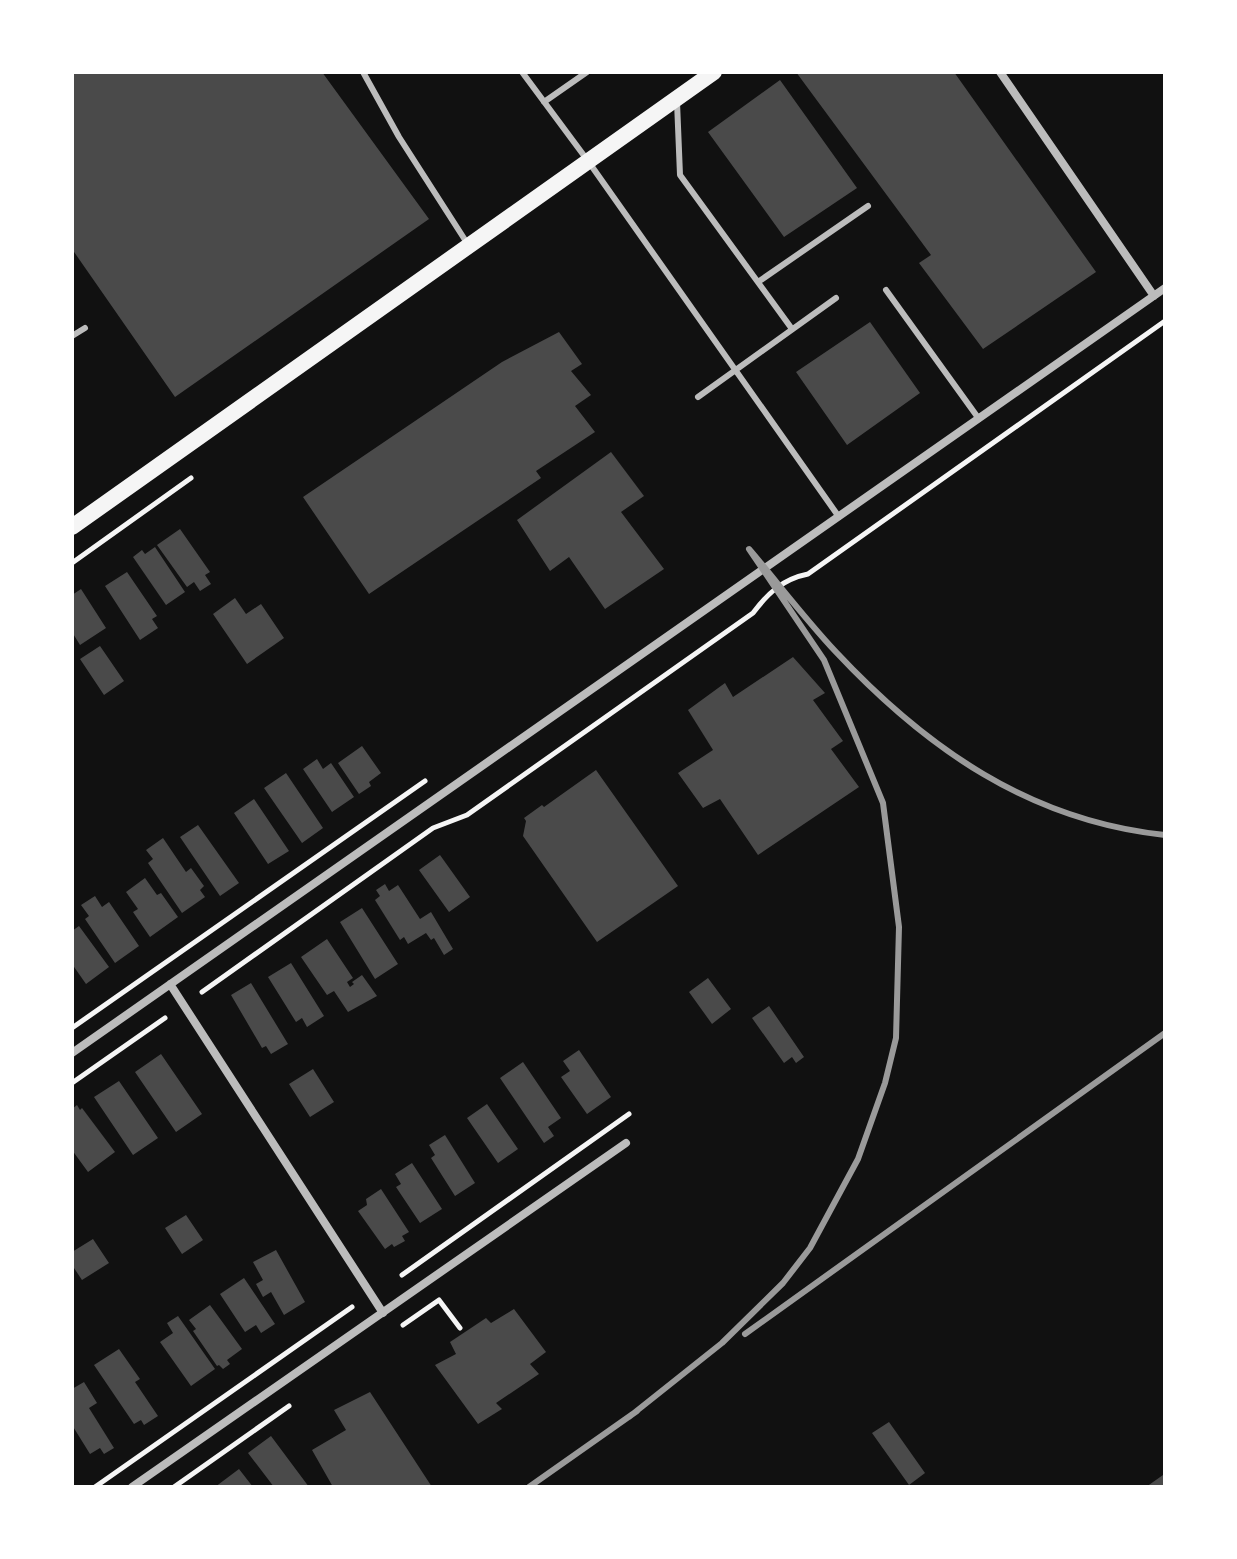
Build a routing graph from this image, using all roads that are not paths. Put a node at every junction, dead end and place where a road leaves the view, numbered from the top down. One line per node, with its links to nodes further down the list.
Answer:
1 (363, 72): 10 (lane)
2 (522, 72): 7 (lane)
3 (587, 72): 7 (lane)
4 (714, 72): 6 (main road)
5 (1000, 72): 14 (street)
6 (677, 99): 8 (main road); 11 (lane)
7 (544, 102): 8 (lane)
8 (588, 161): 10 (main road); 19 (lane)
9 (868, 206): 11 (lane)
10 (469, 245): 23 (main road)
11 (758, 282): 17 (lane)
12 (1165, 288): 14 (street)
13 (886, 290): 21 (lane)
14 (1154, 296): 21 (street)
15 (836, 298): 17 (lane)
16 (85, 328): 18 (lane)
17 (792, 329): 19 (lane)
18 (72, 336)
19 (736, 370): 20 (lane); 22 (lane)
20 (698, 397)
21 (979, 419): 22 (street)
22 (839, 517): 24 (street)
23 (72, 527)
24 (170, 984): 25 (street); 27 (street)
25 (72, 1053)
26 (626, 1143): 27 (street)
27 (383, 1313): 28 (street)
28 (132, 1487)

